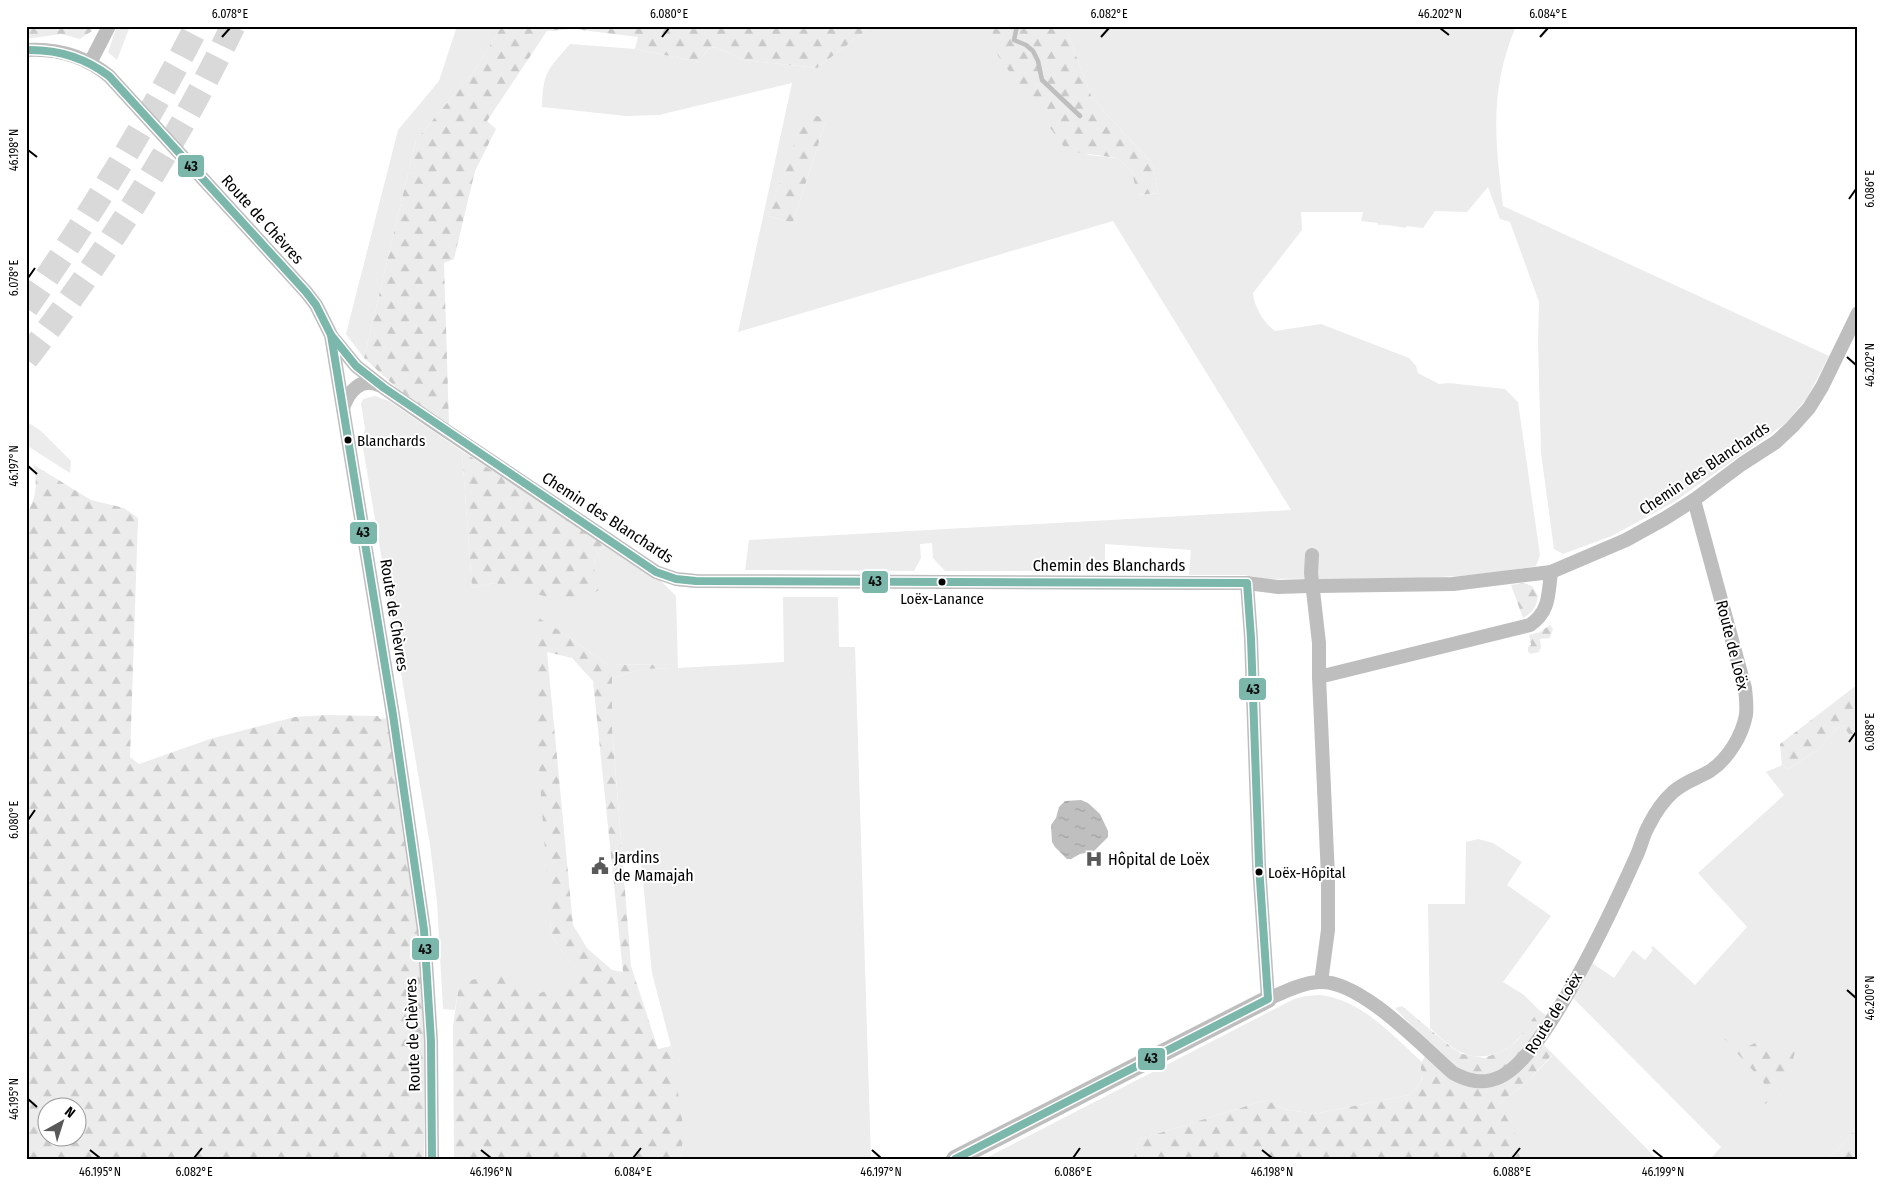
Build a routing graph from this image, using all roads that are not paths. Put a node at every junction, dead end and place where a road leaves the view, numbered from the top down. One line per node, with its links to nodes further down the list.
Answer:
1 (110, 26): 3 (street)
2 (26, 50): 3 (street, Route de Chèvres)
3 (90, 63): 5 (street, Route de Chèvres)
4 (1858, 313): 8 (street, Chemin des Blanchards)
5 (330, 335): 6 (street, Chemin des Blanchards); 7 (street, Route de Chèvres)
6 (384, 388): 7 (street); 11 (street, Chemin des Blanchards)
7 (343, 408): 15 (street, Route de Chèvres)
8 (1694, 500): 10 (street, Chemin des Blanchards); 13 (street, Route de Loëx)
9 (1312, 555): 12 (street)
10 (1551, 572): 11 (street, Chemin des Blanchards); 12 (street)
11 (1247, 583): 14 (street)
12 (1318, 678): 13 (street)
13 (1321, 982): 14 (street, Route de Loëx)
14 (1268, 1000): 16 (street, Route de Loëx)
15 (432, 1159)
16 (955, 1159)

